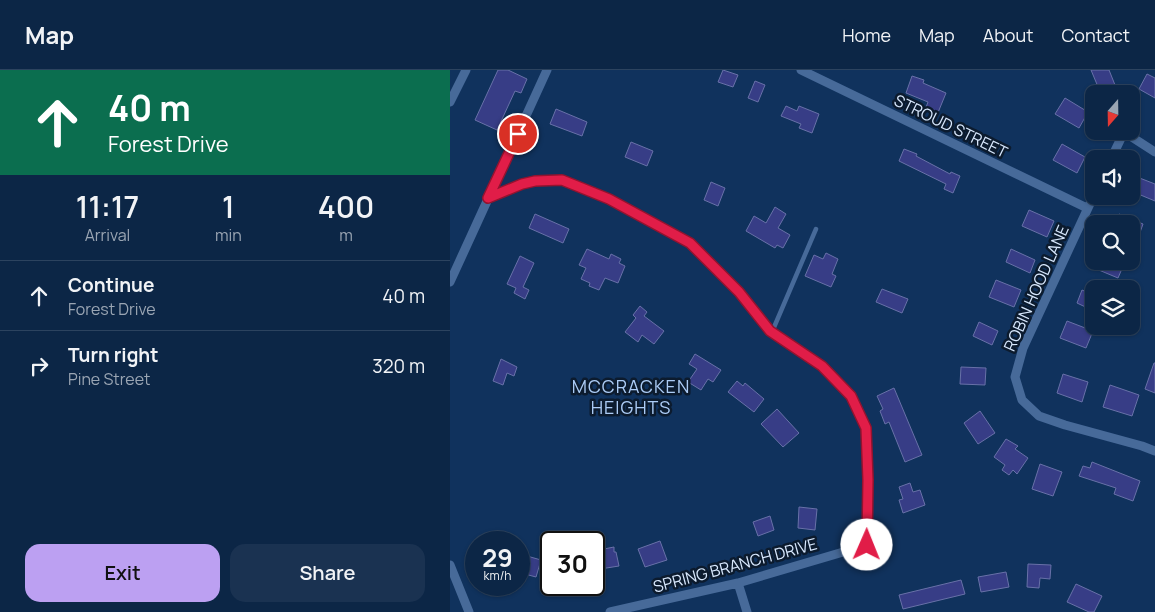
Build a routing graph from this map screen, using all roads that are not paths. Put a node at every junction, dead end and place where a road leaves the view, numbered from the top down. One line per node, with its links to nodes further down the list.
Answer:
1 (466, 70): 4 (street)
2 (547, 70): 7 (street)
3 (801, 70): 9 (street, STROUD STREET)
4 (450, 102)
5 (1136, 140): 6 (street)
6 (1155, 152)
7 (488, 198): 11 (street); 13 (street)
8 (1089, 205): 9 (street, ROBIN HOOD LANE)
9 (1087, 208): 14 (street, ROBIN HOOD LANE)
10 (816, 229): 13 (lane)
11 (454, 262): 12 (street)
12 (450, 282)
13 (772, 332): 16 (street, SPRING BRANCH DRIVE)
14 (1155, 451)
15 (450, 565): 17 (street)
16 (738, 583): 18 (street, SPRING BRANCH DRIVE); 19 (street)
17 (470, 612)
18 (610, 612)
19 (747, 612)

